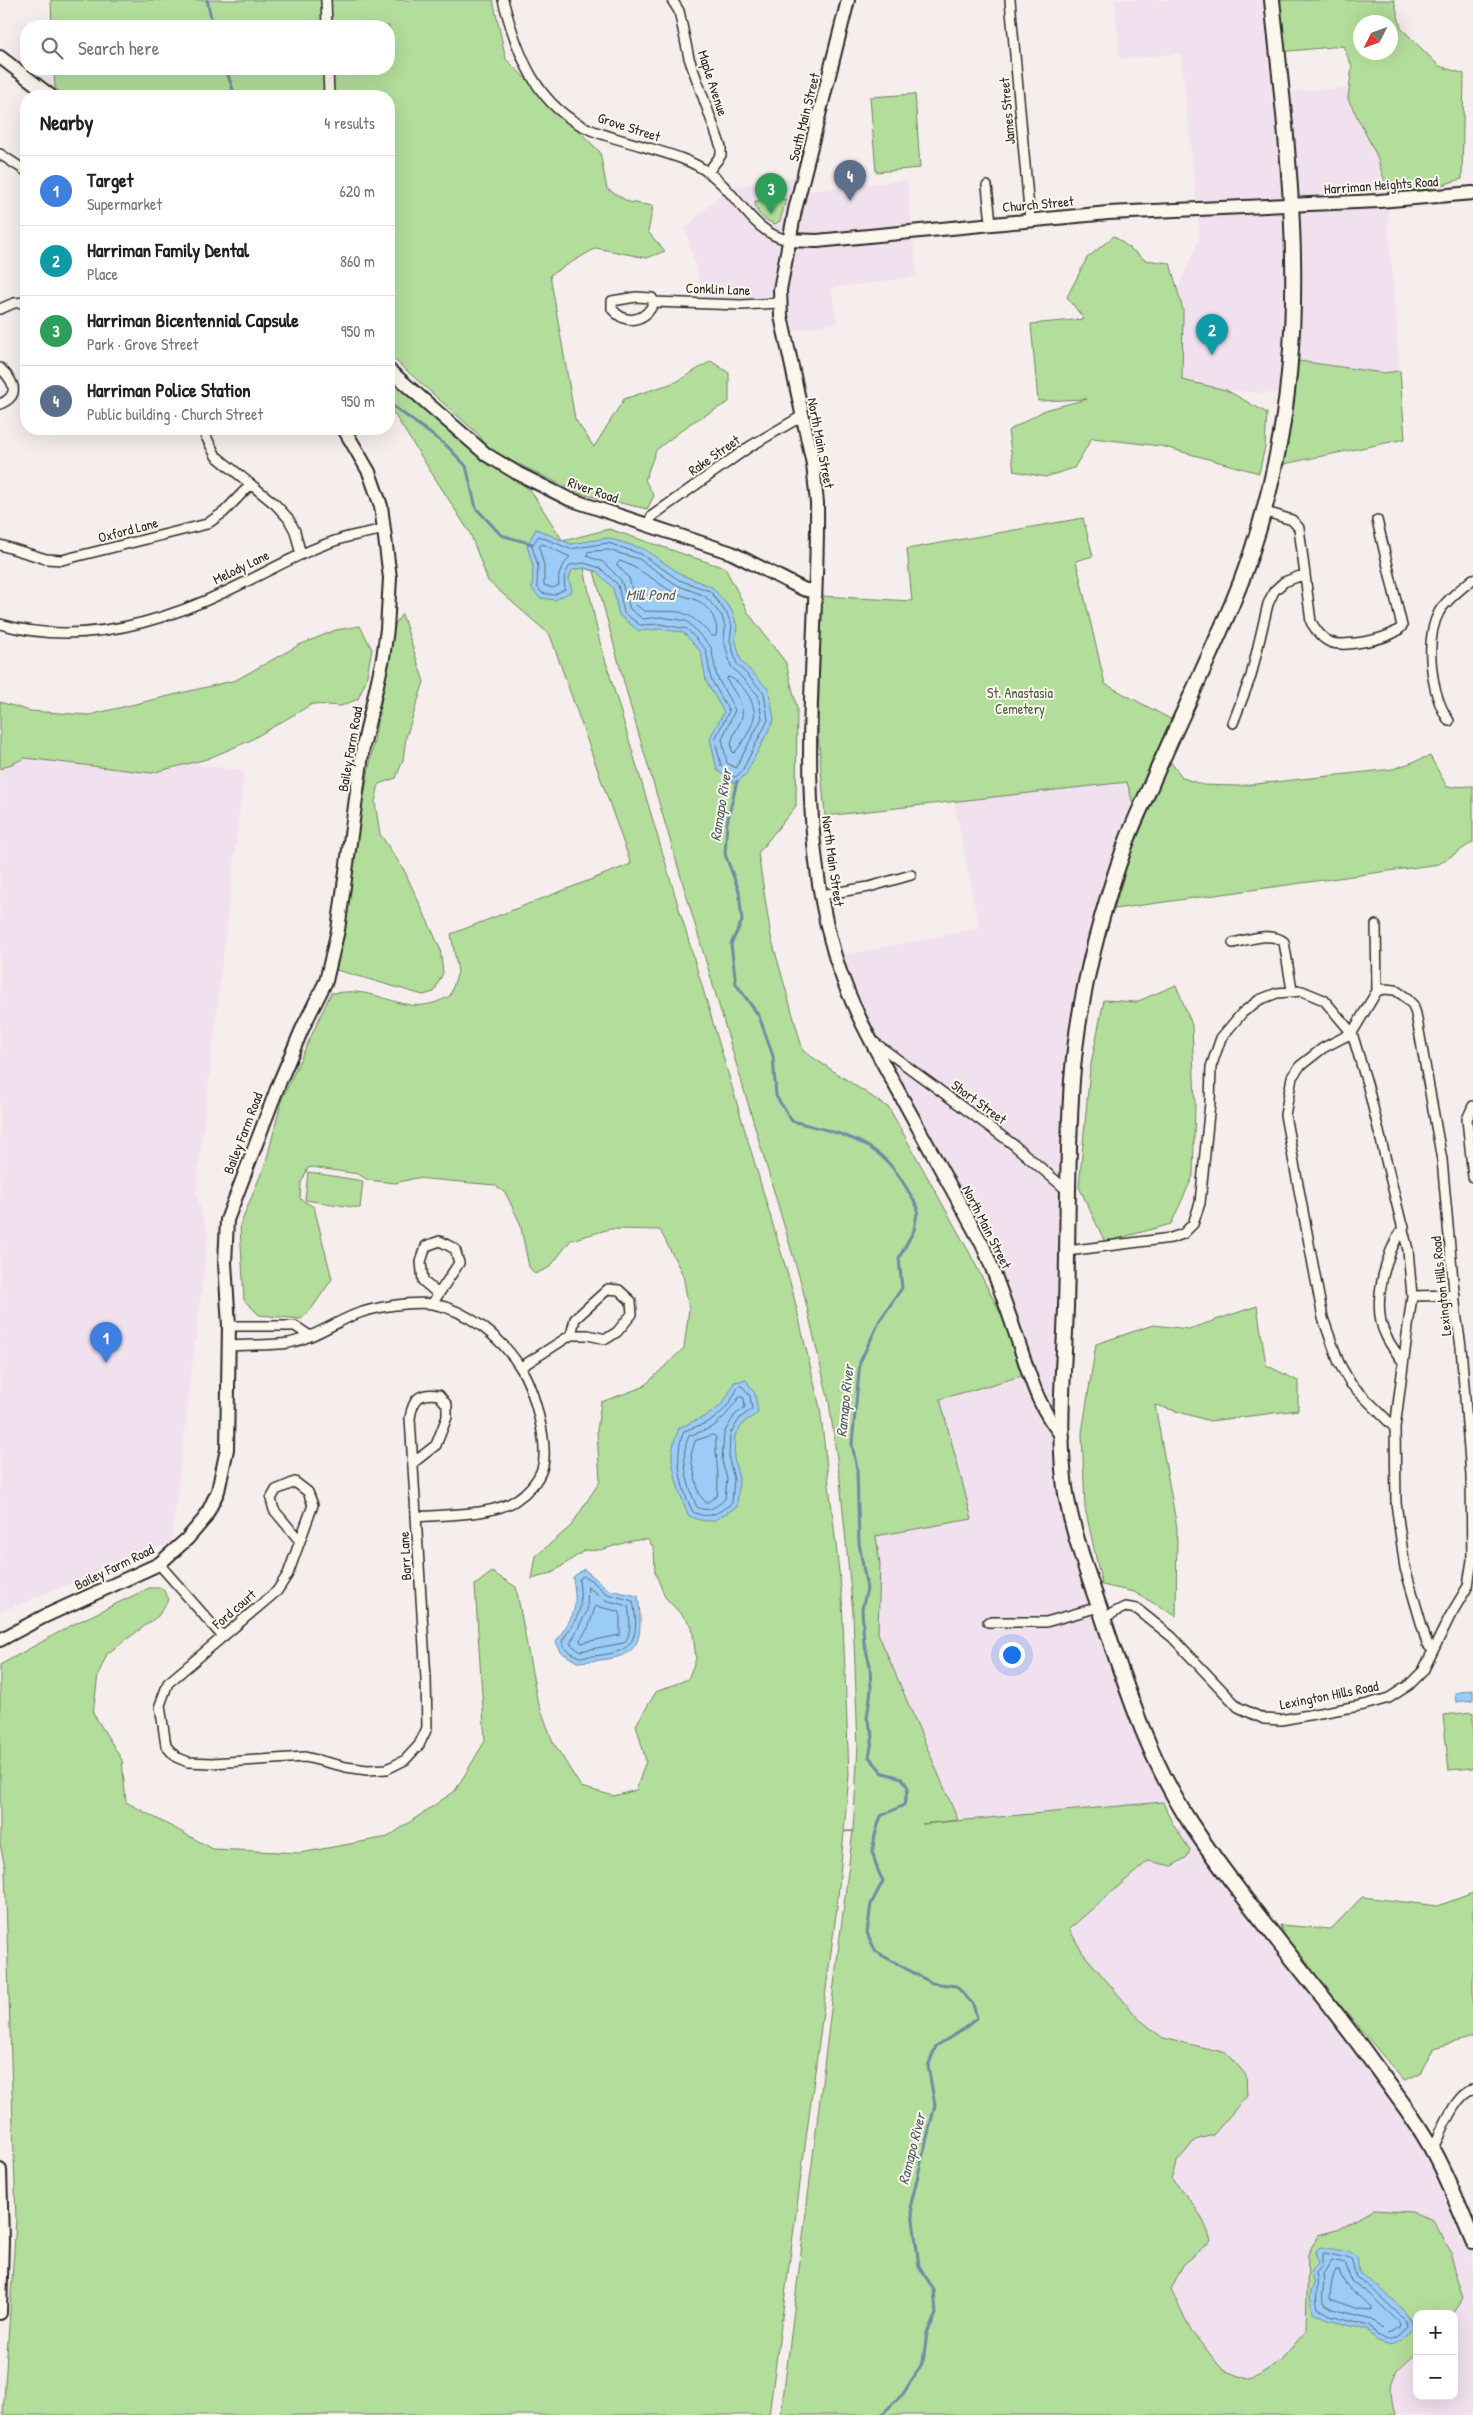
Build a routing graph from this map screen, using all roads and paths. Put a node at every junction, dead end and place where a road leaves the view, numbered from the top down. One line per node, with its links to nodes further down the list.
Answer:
1 (326, 0): 7 (street)
2 (503, 0): 16 (street, Grove Street)
3 (672, 0): 16 (street, Maple Avenue)
4 (848, 0): 22 (street, South Main Street)
5 (1010, 0): 20 (street, James Street)
6 (1272, 0): 19 (main road)
7 (327, 20)
8 (0, 57): 9 (street)
9 (20, 72)
10 (24, 75): 12 (street)
11 (328, 75): 13 (street)
12 (43, 90)
13 (329, 90)
14 (0, 154): 15 (street)
15 (20, 167)
16 (708, 172): 22 (street, Grove Street)
17 (987, 186): 21 (street)
18 (1473, 193): 19 (street, Harriman Heights Road)
19 (1290, 205): 20 (street, Church Street); 34 (main road)
20 (1030, 220): 21 (street, Church Street)
21 (991, 223): 22 (street, Church Street)
22 (789, 240): 25 (street, North Main Street)
23 (20, 302): 26 (street)
24 (654, 302): 25 (street, Conklin Lane)
25 (780, 303): 30 (street, North Main Street)
26 (0, 309)
27 (0, 368): 29 (street)
28 (395, 375): 36 (street, River Road)
29 (0, 404)
30 (802, 416): 36 (street, Rake Street); 42 (street, North Main Street)
31 (205, 435): 33 (street)
32 (347, 435): 37 (street)
33 (250, 485): 38 (street, Oxford Lane); 39 (street)
34 (1263, 511): 40 (street); 56 (main road)
35 (1377, 520): 40 (street)
36 (648, 524): 42 (street, River Road)
37 (385, 529): 39 (street, Melody Lane); 63 (street, Bailey Farm Road)
38 (0, 544)
39 (301, 554): 43 (street, Melody Lane)
40 (1305, 574): 45 (street)
41 (1473, 579): 44 (street)
42 (814, 592): 47 (street, North Main Street)
43 (0, 624)
44 (1449, 721)
45 (1233, 723)
46 (911, 875): 47 (street)
47 (821, 896): 53 (street, North Main Street)
48 (1376, 925): 51 (street)
49 (1233, 943): 50 (street)
50 (1292, 990): 52 (street, Lexington Hills Road); 58 (street, Lexington Hills Road)
51 (1377, 991): 52 (street); 60 (street, Lexington Hills Road)
52 (1352, 1033): 57 (street, Lexington Hills Road); 69 (street)
53 (870, 1040): 56 (street, Short Street); 70 (street, North Main Street)
54 (1472, 1107): 55 (street)
55 (1473, 1177)
56 (1068, 1191): 58 (main road)
57 (1404, 1226): 61 (street, Lexington Hills Road); 67 (street)
58 (1067, 1251): 70 (main road)
59 (438, 1294): 59 (street); 62 (street)
60 (1455, 1295): 61 (street); 79 (street, Lexington Hills Road)
61 (1412, 1296): 67 (street, Lexington Hills Road)
62 (432, 1304): 65 (street, Barr Lane); 68 (street, Barr Lane)
63 (229, 1326): 65 (street); 66 (street, Bailey Farm Road)
64 (571, 1335): 64 (street); 68 (street)
65 (310, 1336): 66 (street, Barr Lane)
66 (228, 1346): 74 (street, Bailey Farm Road)
67 (1403, 1362): 69 (street, Lexington Hills Road)
68 (520, 1367): 72 (street, Barr Lane)
69 (1395, 1428): 79 (street, Lexington Hills Road)
70 (1063, 1437): 75 (main road)
71 (413, 1463): 71 (street); 72 (street)
72 (416, 1516): 80 (street, Barr Lane)
73 (300, 1541): 73 (street, Ford court); 77 (street, Ford court)
74 (159, 1564): 77 (street); 78 (street, Bailey Farm Road)
75 (1101, 1613): 76 (street, Lexington Hills Road); 79 (street, Lexington Hills Road); 82 (main road)
76 (988, 1622)
77 (223, 1637): 80 (street, Ford court)
78 (0, 1640)
79 (1432, 1649)
80 (168, 1683)
81 (1473, 2090): 82 (street)
82 (1432, 2150): 84 (main road)
83 (0, 2170): 85 (street)
84 (1473, 2240)
85 (0, 2313)

